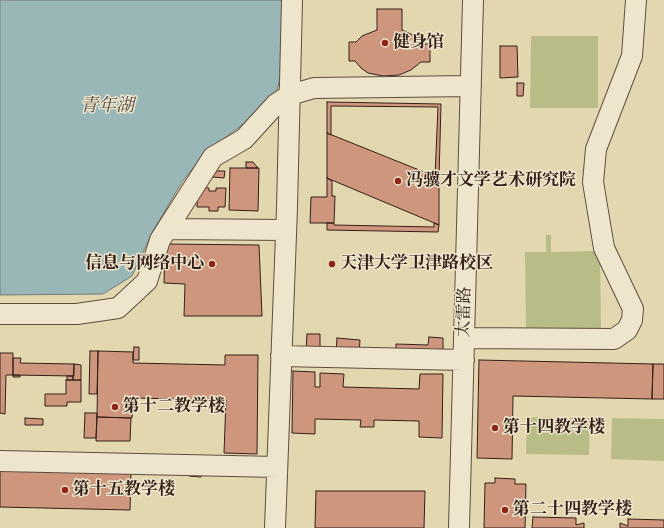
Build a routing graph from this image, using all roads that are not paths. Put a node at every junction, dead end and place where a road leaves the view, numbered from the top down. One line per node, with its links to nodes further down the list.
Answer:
1 (292, 0): 5 (street)
2 (473, 0): 4 (street, 太雷路)
3 (636, 0): 9 (street)
4 (471, 86): 5 (street); 9 (street, 太雷路)
5 (290, 95): 6 (street); 7 (street)
6 (167, 229): 7 (street); 8 (street)
7 (286, 230): 10 (street)
8 (0, 314)
9 (464, 338): 11 (street, 太雷路)
10 (281, 356): 11 (street); 13 (street)
11 (464, 360): 15 (street, 太雷路)
12 (0, 461): 13 (street)
13 (277, 467): 14 (street)
14 (275, 528)
15 (459, 528)

